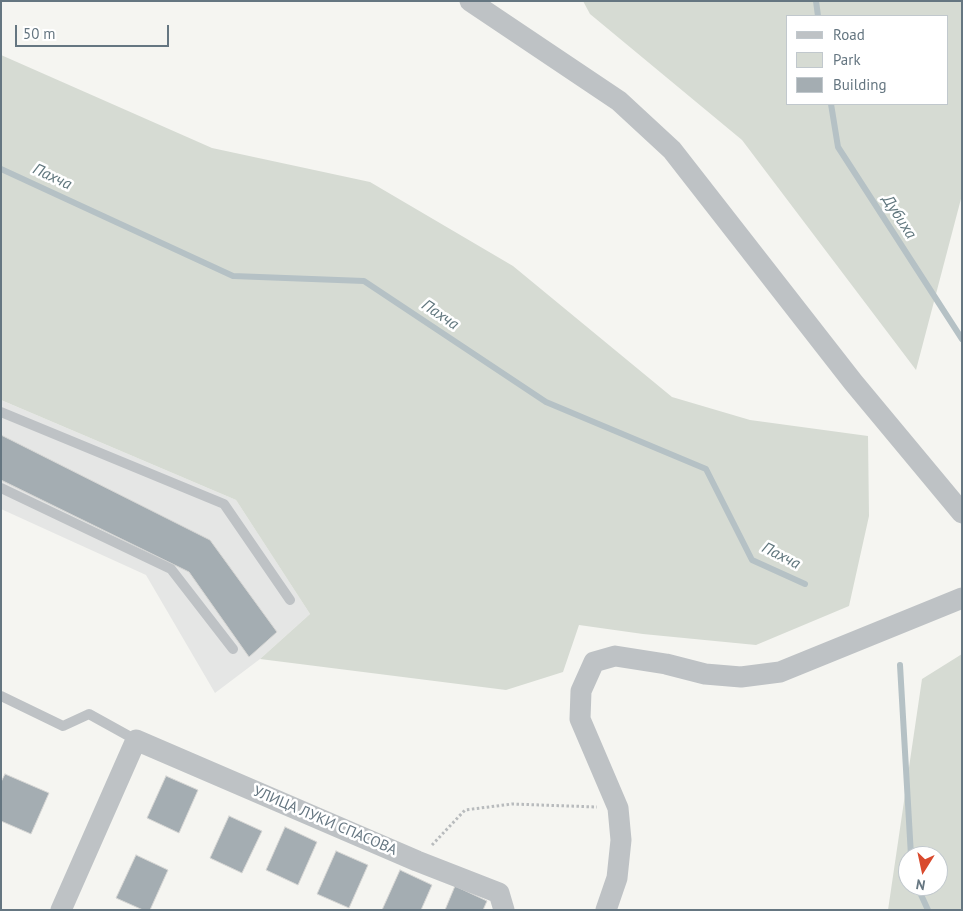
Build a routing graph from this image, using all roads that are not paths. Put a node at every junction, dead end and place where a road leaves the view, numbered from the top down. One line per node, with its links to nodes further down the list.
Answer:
1 (470, 1): 4 (street)
2 (1, 412): 6 (lane)
3 (1, 488): 7 (lane)
4 (962, 513)
5 (962, 598): 12 (street)
6 (290, 600)
7 (232, 649)
8 (1, 696): 9 (lane)
9 (136, 740): 10 (street); 11 (street, УЛИЦА ЛУКИ СПАСОВА)
10 (61, 910)
11 (504, 910)
12 (606, 910)

